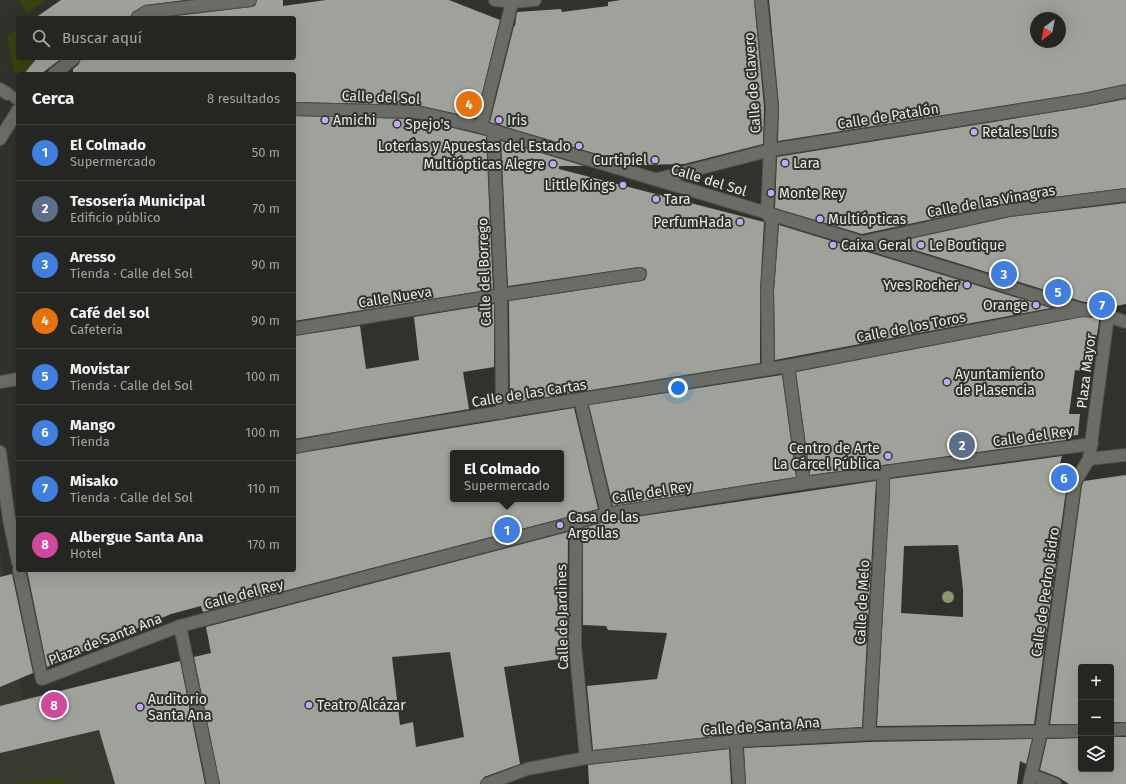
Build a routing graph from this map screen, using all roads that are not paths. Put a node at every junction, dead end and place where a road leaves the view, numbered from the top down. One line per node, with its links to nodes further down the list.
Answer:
1 (250, 0): 6 (street)
2 (495, 0): 5 (street)
3 (535, 0): 5 (street)
4 (761, 0): 15 (street, Calle de Clavero)
5 (512, 2): 12 (street)
6 (140, 16)
7 (72, 60): 8 (street)
8 (56, 72)
9 (1126, 91): 15 (street, Calle de Patalón)
10 (12, 98): 14 (street)
11 (296, 108): 12 (street, Calle del Sol)
12 (481, 128): 13 (street, Calle del Sol)
13 (493, 131): 16 (street, Calle del Sol); 21 (street, Calle del Borrego)
14 (0, 139)
15 (771, 150): 16 (street, Calle de Patalón); 18 (street, Calle de Clavero)
16 (657, 180): 18 (street, Calle del Sol)
17 (1126, 196): 19 (street, Calle de las Vinagras)
18 (767, 213): 19 (street, Calle del Sol); 27 (street, Calle de Clavero)
19 (862, 242): 22 (street, Calle del Sol)
20 (640, 274): 21 (street, Calle Nueva)
21 (501, 295): 25 (street, Calle Nueva); 31 (street, Calle del Borrego)
22 (1083, 310): 23 (street, Calle del Sol); 26 (street, Calle de los Toros)
23 (1108, 316): 24 (street, Plaza Mayor); 32 (street, Plaza Mayor)
24 (1126, 322)
25 (296, 329)
26 (788, 366): 27 (street, Calle de los Toros); 38 (street)
27 (768, 368): 30 (street, Calle de las Cartas)
28 (16, 378): 29 (street)
29 (0, 382)
30 (580, 399): 31 (street, Calle de las Cartas); 39 (street)
31 (502, 412): 33 (street, Calle de las Cartas)
32 (1092, 444): 36 (street, Plaza Mayor); 37 (street, Calle del Rey)
33 (296, 447)
34 (0, 452): 40 (street)
35 (1126, 455): 36 (street)
36 (1089, 459): 48 (street, Calle de Pedro Isidro)
37 (883, 472): 38 (street, Calle del Rey); 49 (street, Calle de Melo)
38 (804, 483): 39 (street, Calle del Rey)
39 (607, 514): 41 (street, Calle del Rey)
40 (14, 518): 42 (street)
41 (576, 523): 44 (street, Calle del Rey); 51 (street, Calle de Jardines)
42 (16, 540)
43 (20, 572): 44 (street, Plaza de Santa Ana)
44 (180, 626): 53 (street)
45 (1126, 729): 46 (street)
46 (1114, 730)
47 (1078, 731): 48 (street, Calle de Santa Ana)
48 (1041, 732): 49 (street, Calle de Santa Ana); 52 (street, Calle de Pedro Isidro)
49 (869, 734): 50 (street, Calle de Santa Ana)
50 (736, 741): 51 (street, Calle de Santa Ana); 55 (street)
51 (586, 758): 54 (street, Calle de Santa Ana)
52 (1030, 780): 56 (street)
53 (213, 784)
54 (487, 784)
55 (739, 784)
56 (1055, 784)

